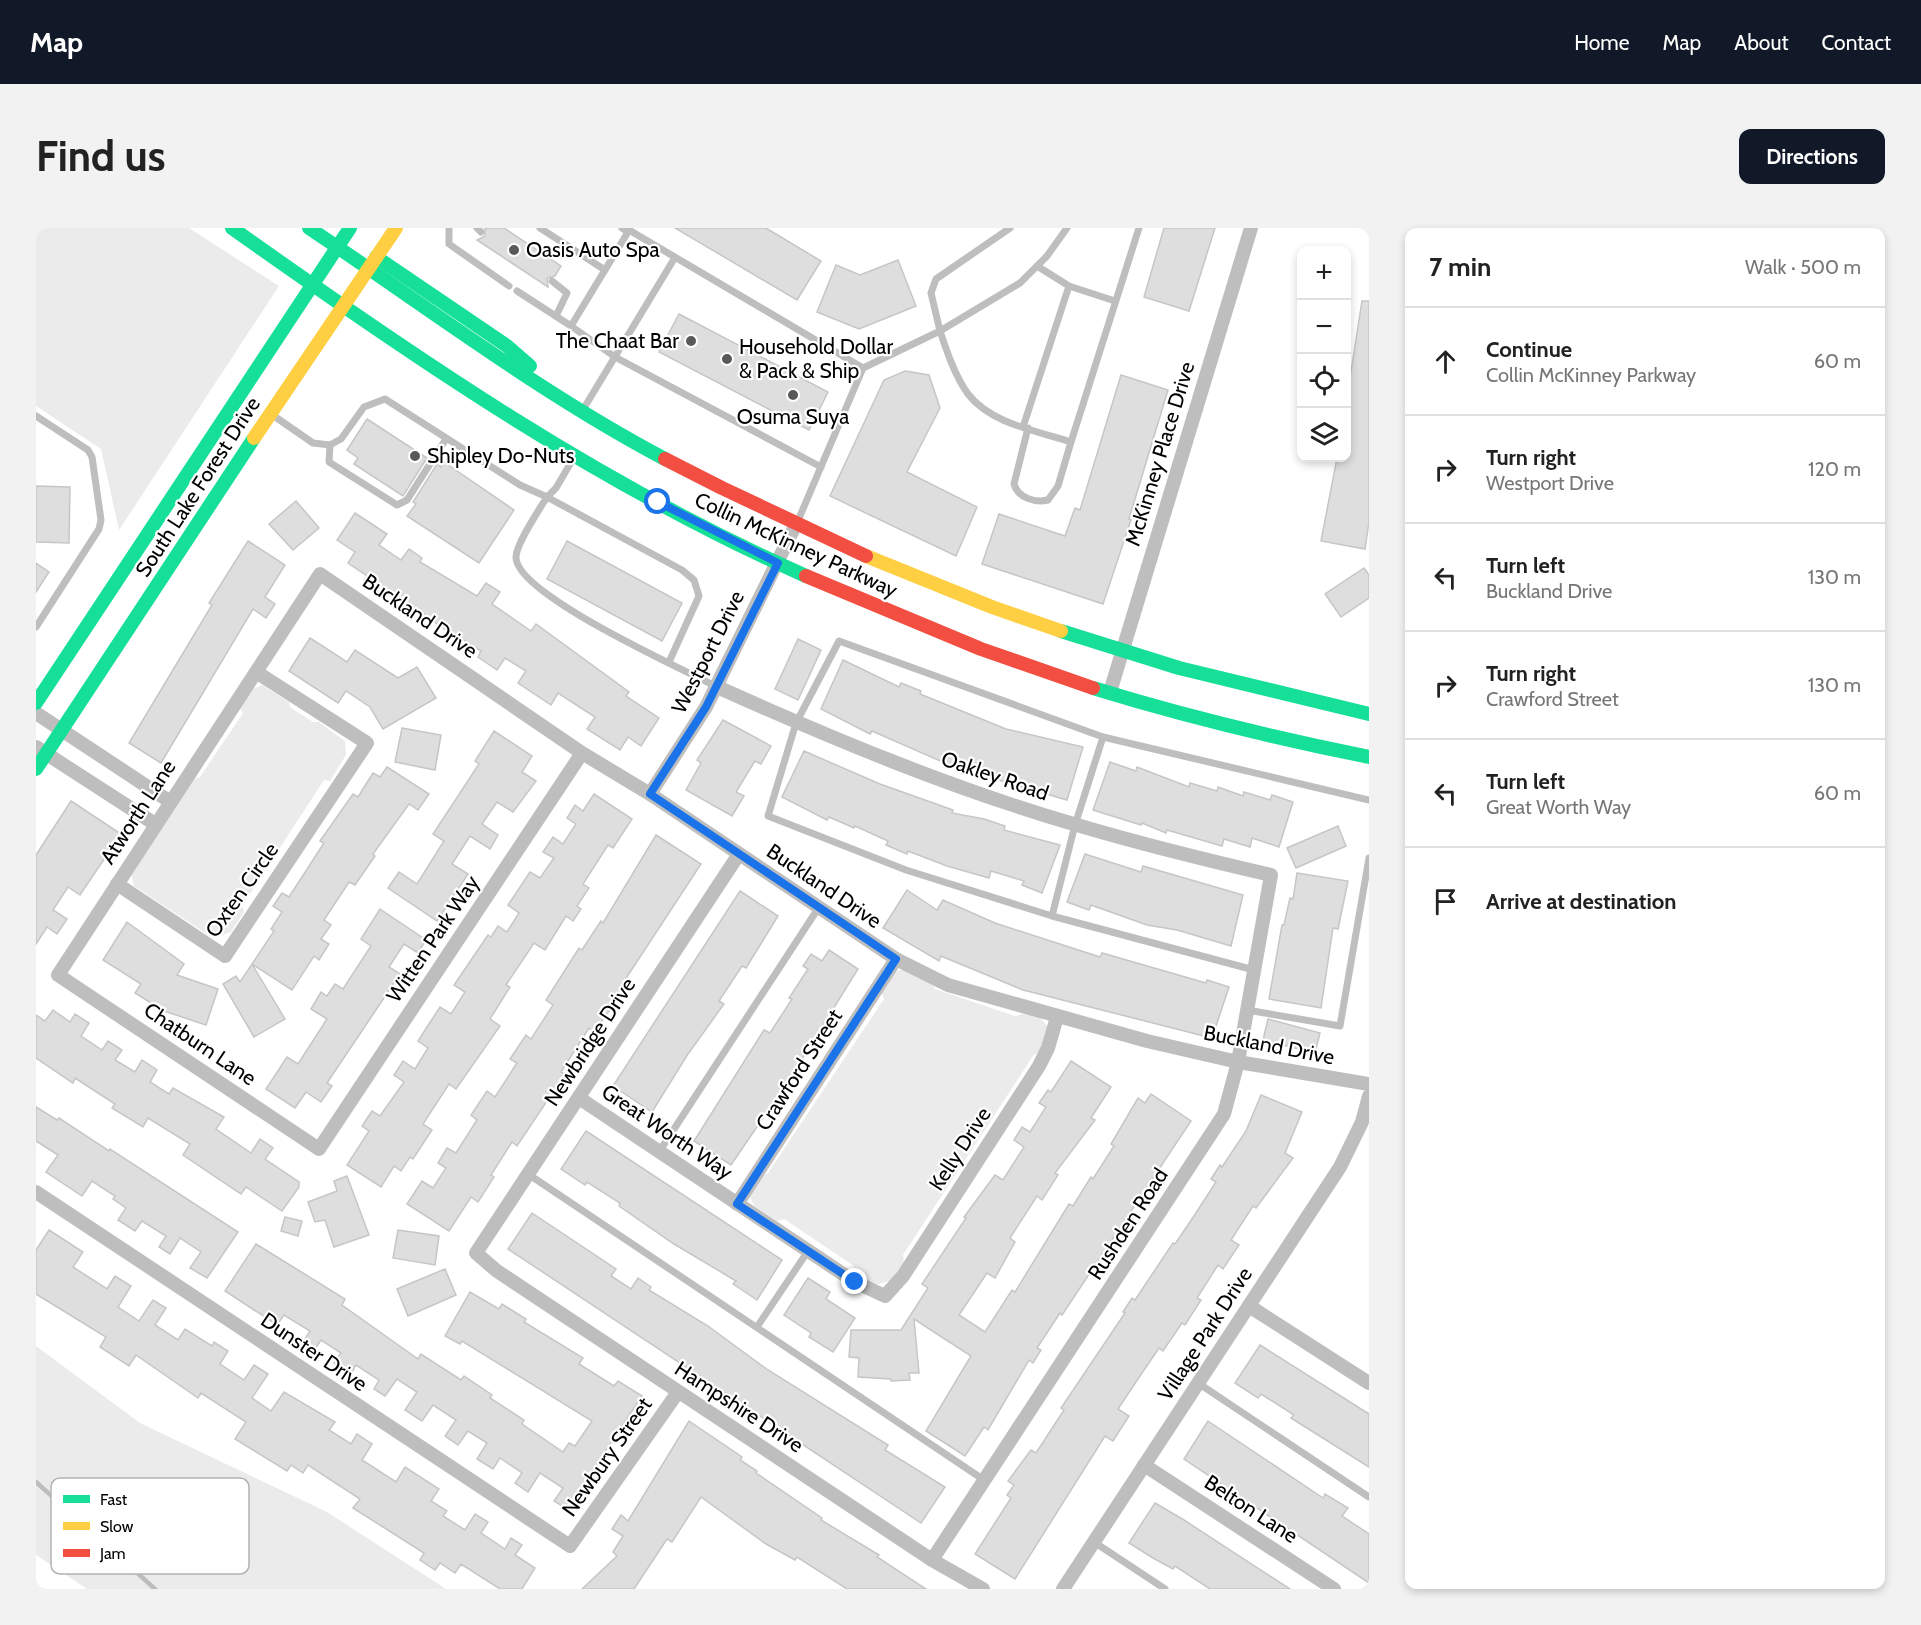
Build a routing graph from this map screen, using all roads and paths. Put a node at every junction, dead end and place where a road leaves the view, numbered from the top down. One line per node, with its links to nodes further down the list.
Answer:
1 (232, 228): 18 (street, Collin McKinney Parkway)
2 (309, 228): 12 (street, Collin McKinney Parkway)
3 (350, 228): 12 (street, South Lake Forest Drive)
4 (396, 228): 14 (street, South Lake Forest Drive)
5 (449, 228): 19 (lane)
6 (540, 228): 16 (lane)
7 (1010, 228): 26 (lane)
8 (1067, 228): 15 (lane)
9 (1138, 228): 22 (lane)
10 (1251, 228): 43 (street, McKinney Place Drive)
11 (627, 229): 13 (lane); 16 (lane)
12 (338, 248): 14 (street, Collin McKinney Parkway); 18 (street, South Lake Forest Drive)
13 (674, 259): 27 (lane); 28 (lane)
14 (372, 263): 23 (street, South Lake Forest Drive); 29 (street, Collin McKinney Parkway)
15 (1037, 266): 20 (lane); 26 (lane)
16 (605, 270): 25 (lane)
17 (552, 281): 24 (lane)
18 (313, 285): 23 (street, Collin McKinney Parkway); 48 (street, South Lake Forest Drive)
19 (509, 286)
20 (1069, 286): 22 (lane); 32 (lane)
21 (517, 291): 24 (lane)
22 (1115, 301): 34 (lane)
23 (343, 306): 30 (street, South Lake Forest Drive); 36 (street, Collin McKinney Parkway)
24 (556, 316): 25 (lane)
25 (571, 326): 27 (lane)
26 (940, 331): 28 (lane); 32 (lane)
27 (615, 357): 29 (lane); 37 (lane)
28 (863, 368): 37 (lane)
29 (583, 410): 39 (street, Collin McKinney Parkway)
30 (271, 414): 35 (lane); 52 (street, South Lake Forest Drive)
31 (36, 416): 42 (lane)
32 (1025, 428): 34 (lane); 34 (lane)
33 (446, 439): 35 (lane); 35 (lane); 38 (lane)
34 (1071, 442)
35 (330, 445)
36 (574, 456): 38 (lane); 40 (street, Collin McKinney Parkway)
37 (821, 467): 39 (lane)
38 (547, 497): 44 (lane); 44 (lane)
39 (796, 524): 40 (street, Westport Drive); 43 (street, Collin McKinney Parkway)
40 (778, 563): 46 (street, Westport Drive); 47 (street, Collin McKinney Parkway)
41 (321, 574): 45 (street, Atworth Lane); 55 (street, Buckland Drive)
42 (36, 627)
43 (1123, 650): 47 (street, McKinney Place Drive); 50 (street, Collin McKinney Parkway)
44 (669, 662): 46 (lane)
45 (256, 672): 60 (street, Atworth Lane); 66 (street, Oxten Circle)
46 (715, 686): 51 (street, Oakley Road); 58 (street, Westport Drive)
47 (1110, 692): 56 (street, Collin McKinney Parkway)
48 (36, 703)
49 (36, 713): 52 (street)
50 (1369, 714)
51 (796, 723): 53 (lane); 62 (street, Oakley Road); 68 (lane)
52 (62, 730): 54 (street, South Lake Forest Drive); 60 (street)
53 (1103, 737): 59 (lane); 62 (lane)
54 (41, 750): 57 (street, South Lake Forest Drive); 61 (street)
55 (582, 753): 58 (street, Buckland Drive); 78 (street, Witten Park Way)
56 (1369, 756)
57 (36, 769)
58 (650, 794): 63 (street, Buckland Drive)
59 (1369, 800)
60 (169, 801): 61 (street, Atworth Lane)
61 (154, 824): 66 (street, Atworth Lane)
62 (1076, 825): 65 (street, Oakley Road); 68 (lane)
63 (739, 854): 67 (street, Buckland Drive); 77 (street, Newbridge Drive)
64 (1369, 858): 72 (lane)
65 (1271, 875): 70 (street, Rushden Road)
66 (117, 884): 71 (street, Atworth Lane)
67 (819, 907): 69 (street, Buckland Drive); 79 (lane)
68 (1052, 916): 70 (lane)
69 (896, 959): 73 (street, Buckland Drive); 82 (street, Crawford Street)
70 (1254, 970): 72 (street, Rushden Road)
71 (58, 975): 78 (street, Chatburn Lane)
72 (1247, 1010): 74 (street, Rushden Road)
73 (1057, 1017): 74 (street, Buckland Drive); 85 (street, Kelly Drive)
74 (1238, 1062): 75 (street, Buckland Drive); 92 (street, Rushden Road)
75 (1369, 1084)
76 (1369, 1096): 86 (street, Village Park Drive)
77 (579, 1098): 79 (street, Great Worth Way); 80 (street, Newbridge Drive)
78 (319, 1149)
79 (659, 1152): 82 (street, Great Worth Way)
80 (528, 1174): 84 (street, Newbridge Drive); 87 (lane)
81 (36, 1192): 95 (street, Dunster Drive)
82 (737, 1204): 83 (street, Great Worth Way)
83 (808, 1251): 85 (street, Great Worth Way); 87 (lane)
84 (476, 1253): 90 (street, Hampshire Drive)
85 (885, 1296)
86 (1249, 1306): 88 (street, Village Park Drive); 89 (street)
87 (757, 1327): 92 (lane)
88 (1198, 1383): 91 (street, Village Park Drive); 93 (lane)
89 (1369, 1383)
90 (678, 1392): 95 (street, Newbury Street); 96 (street, Hampshire Drive)
91 (1144, 1465): 94 (street, Village Park Drive); 100 (street, Belton Lane)
92 (986, 1481): 96 (street, Rushden Road)
93 (1369, 1497)
94 (1094, 1542): 98 (street, Village Park Drive); 99 (lane)
95 (570, 1546)
96 (932, 1560): 97 (street, Hampshire Drive)
97 (983, 1589)
98 (1063, 1589)
99 (1165, 1589)
100 (1334, 1589)

